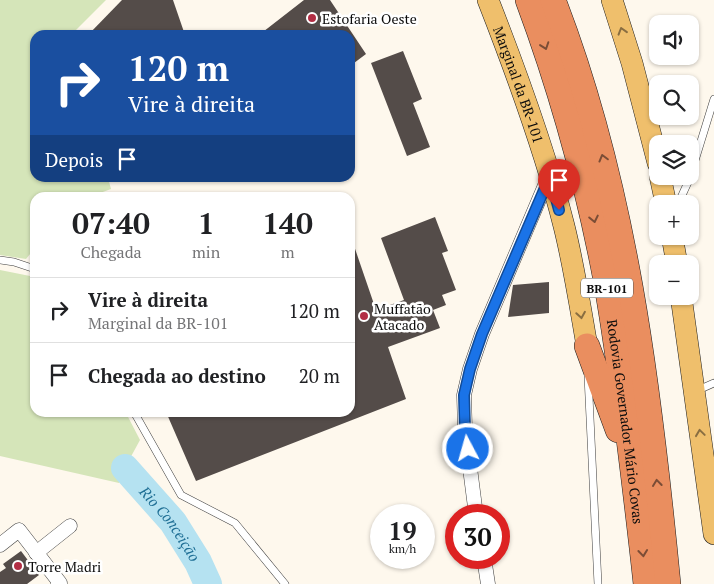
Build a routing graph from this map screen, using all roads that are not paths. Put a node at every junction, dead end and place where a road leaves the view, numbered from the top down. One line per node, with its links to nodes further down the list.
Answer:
1 (488, 0): 9 (main road, Marginal da BR-101)
2 (528, 0): 18 (highway, Rodovia Governador Mário Covas / BR-101, one-way to 18)
3 (553, 0): 6 (highway, Rodovia Governador Mário Covas / BR-101)
4 (572, 0): 6 (highway)
5 (612, 0): 8 (main road, one-way to 5)
6 (576, 68): 30 (highway, Rodovia Governador Mário Covas / BR-101, one-way to 6)
7 (714, 99): 10 (lane)
8 (651, 135)
9 (550, 176): 14 (main road, Marginal da BR-101, one-way to 14); 19 (street)
10 (682, 195)
11 (0, 260): 12 (lane)
12 (30, 267)
13 (682, 305): 16 (main road)
14 (586, 346): 18 (highway); 28 (lane)
15 (714, 383): 16 (lane)
16 (694, 393): 21 (main road, one-way to 16)
17 (137, 417): 26 (lane)
18 (632, 464): 29 (highway, Rodovia Governador Mário Covas / BR-101, one-way to 29)
19 (475, 504)
20 (70, 526): 23 (street)
21 (714, 534)
22 (0, 545): 23 (street)
23 (36, 552): 25 (street)
24 (486, 569): 27 (street)
25 (58, 584)
26 (285, 584)
27 (488, 584)
28 (598, 584)
29 (646, 584)
30 (668, 584)

